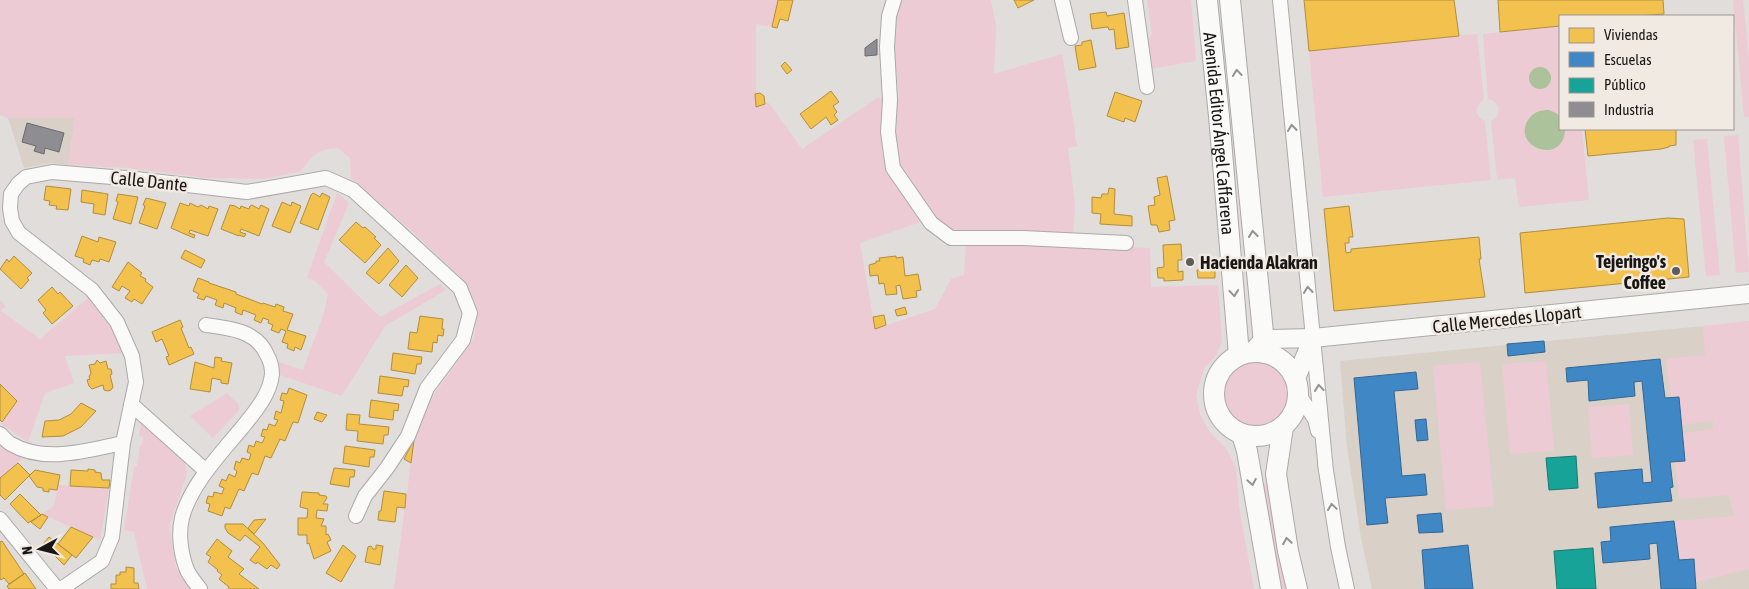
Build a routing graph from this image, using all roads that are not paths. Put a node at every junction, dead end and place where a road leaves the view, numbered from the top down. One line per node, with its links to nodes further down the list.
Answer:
1 (894, 0): 9 (street)
2 (1062, 0): 7 (street)
3 (1135, 0): 8 (street)
4 (1207, 0): 13 (main road, Avenida Editor Ángel Caffarena, one-way to 13)
5 (1230, 0): 13 (main road, Avenida Editor Ángel Caffarena, one-way to 5)
6 (1280, 0): 12 (street, one-way to 6)
7 (1071, 38)
8 (1148, 87)
9 (1126, 243)
10 (1749, 294): 12 (street, Calle Mercedes Llopart)
11 (206, 325): 20 (street)
12 (1313, 338): 13 (street, Calle Mercedes Llopart); 14 (street); 21 (street, one-way to 12)
13 (1255, 350): 14 (main road); 18 (main road)
14 (1297, 387): 16 (main road); 21 (street)
15 (131, 404): 19 (street, Calle Dante); 20 (street); 22 (street, Calle Dante)
16 (1283, 427): 18 (main road); 28 (main road, one-way to 16)
17 (0, 434): 19 (street)
18 (1242, 434): 27 (main road, one-way to 27)
19 (123, 443): 25 (street, Calle Dante)
20 (206, 471): 26 (street)
21 (1326, 471): 29 (street, one-way to 21)
22 (356, 516)
23 (0, 519): 24 (street)
24 (57, 589)
25 (61, 589)
26 (200, 589)
27 (1271, 589)
28 (1296, 589)
29 (1347, 589)

